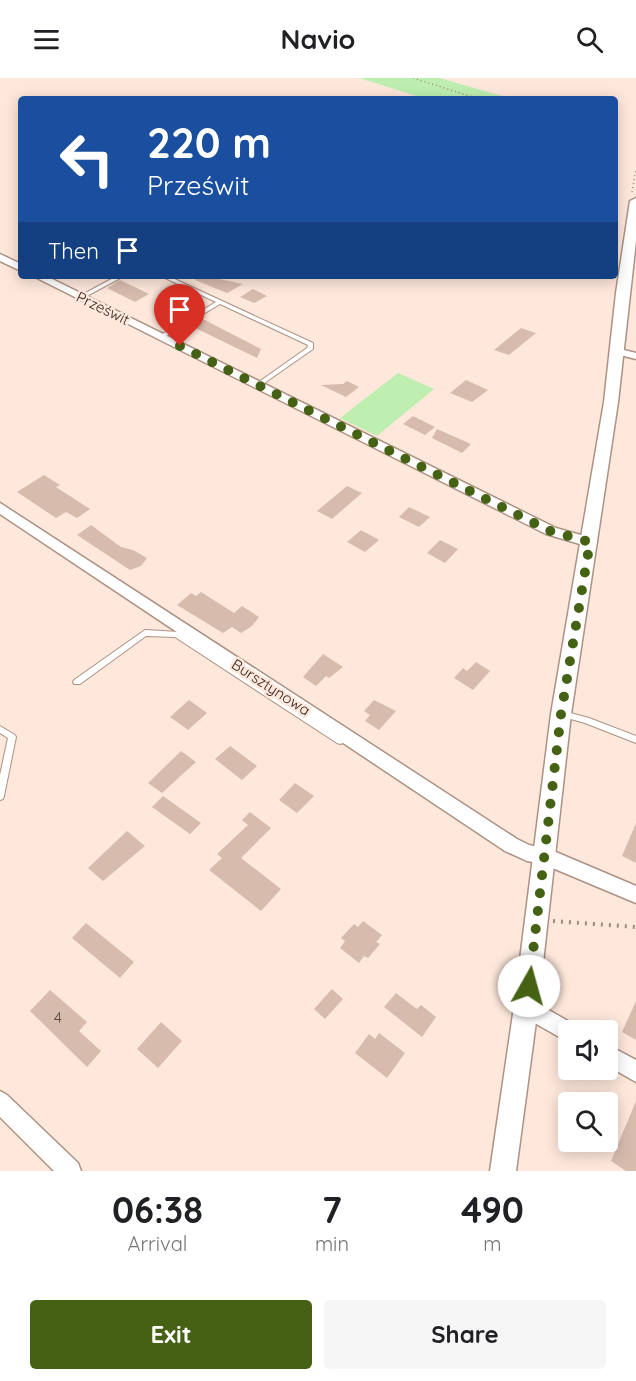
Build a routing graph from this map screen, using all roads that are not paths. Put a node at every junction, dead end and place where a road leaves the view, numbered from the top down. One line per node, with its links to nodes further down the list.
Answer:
1 (636, 201): 10 (street)
2 (0, 257): 3 (street)
3 (18, 266)
4 (44, 279): 7 (street, Prześwit)
5 (115, 279): 7 (lane)
6 (170, 279): 8 (lane)
7 (81, 297): 9 (street, Prześwit)
8 (220, 302): 9 (lane); 12 (lane)
9 (161, 337): 12 (street, Prześwit)
10 (616, 351): 11 (street); 14 (street)
11 (636, 356)
12 (258, 385): 14 (street, Prześwit)
13 (0, 508): 20 (street, Bursztynowa)
14 (590, 542): 16 (street)
15 (77, 682): 20 (lane)
16 (561, 714): 18 (lane); 20 (street)
17 (0, 729): 19 (lane)
18 (636, 740)
19 (0, 796)
20 (544, 863): 21 (street, Bursztynowa); 22 (street)
21 (636, 895)
22 (526, 1007): 23 (street); 28 (street)
23 (558, 1026)
24 (618, 1061): 25 (street)
25 (636, 1072)
26 (0, 1102): 27 (street)
27 (70, 1171)
28 (503, 1171)

